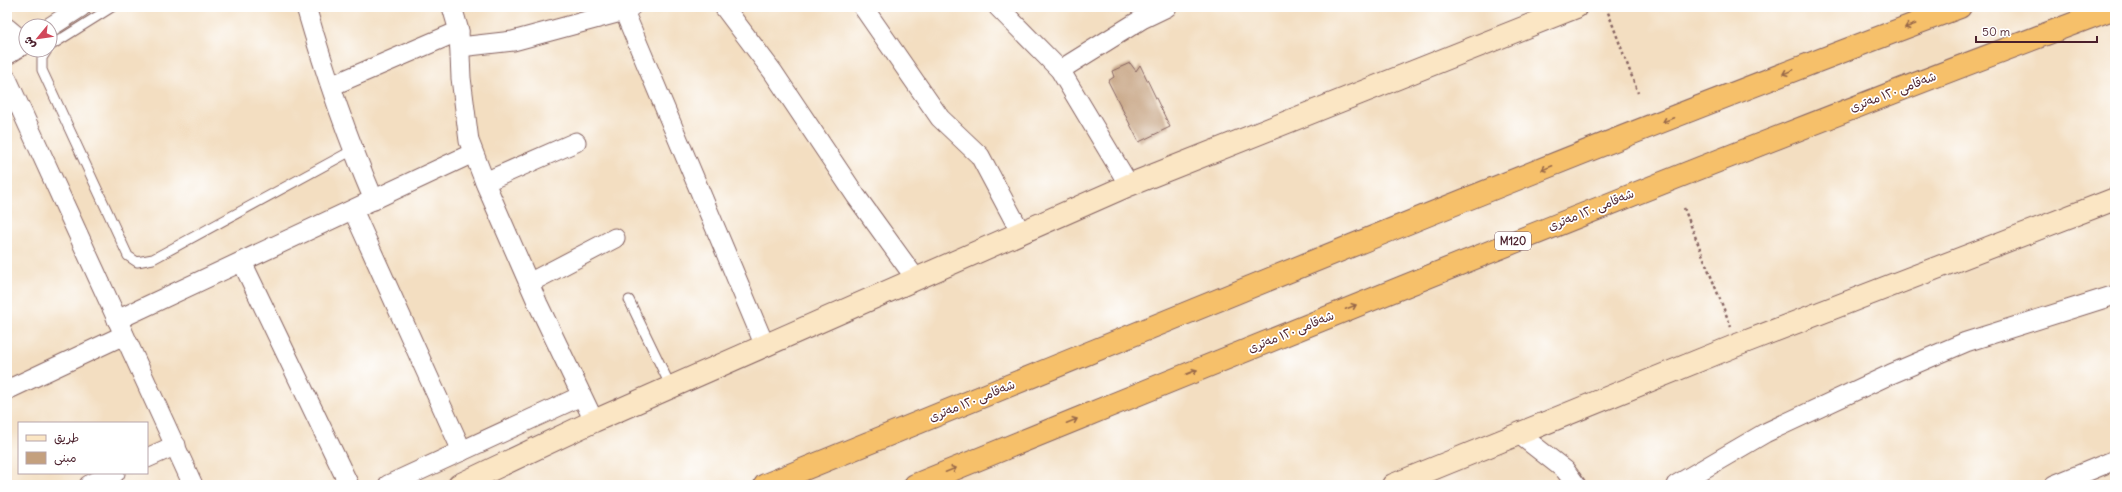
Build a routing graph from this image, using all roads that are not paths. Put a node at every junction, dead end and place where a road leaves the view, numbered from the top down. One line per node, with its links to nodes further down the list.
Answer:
1 (81, 7): 13 (street)
2 (112, 7): 17 (lane)
3 (306, 7): 23 (street)
4 (452, 7): 16 (street)
5 (724, 7): 35 (street)
6 (863, 7): 32 (street)
7 (998, 7): 21 (street)
8 (1167, 7): 21 (street)
9 (1576, 7): 28 (street)
10 (1960, 7): 56 (highway, شەقامی ١٢٠ مەتری, one-way to 56)
11 (624, 8): 16 (street); 40 (street)
12 (2115, 8): 57 (highway, شەقامی ١٢٠ مەتری / M120, one-way to 12)
13 (58, 22)
14 (7, 28): 15 (street)
15 (18, 37)
16 (460, 39): 23 (street); 26 (street)
17 (58, 41)
18 (18, 48): 19 (street)
19 (7, 55)
20 (42, 58): 25 (lane)
21 (1060, 70): 28 (street)
22 (7, 78): 39 (street)
23 (331, 86): 25 (street)
24 (576, 142): 27 (street)
25 (353, 150): 30 (street)
26 (473, 153): 27 (street); 30 (street)
27 (485, 182): 36 (street)
28 (1129, 185): 32 (street)
29 (2115, 199): 45 (street)
30 (374, 200): 31 (street)
31 (353, 210): 34 (street); 47 (street)
32 (1021, 233): 35 (street)
33 (615, 238): 36 (street)
34 (242, 262): 39 (street); 53 (street)
35 (916, 279): 40 (street)
36 (529, 283): 43 (street)
37 (2115, 295): 60 (street)
38 (630, 300): 42 (lane)
39 (121, 328): 41 (street); 46 (street)
40 (765, 346): 42 (street)
41 (9, 383)
42 (671, 387): 44 (street)
43 (581, 396): 44 (street); 47 (street)
44 (594, 421): 55 (street)
45 (1519, 434): 58 (street); 59 (street)
46 (176, 445): 48 (street); 52 (street)
47 (462, 451): 54 (street)
48 (148, 458)
49 (2115, 460): 61 (street)
50 (113, 474): 51 (street)
51 (89, 485)
52 (194, 485)
53 (348, 485)
54 (388, 485)
55 (459, 485)
56 (765, 485)
57 (915, 485)
58 (1393, 485)
59 (1576, 485)
60 (1676, 485)
61 (2054, 485)

